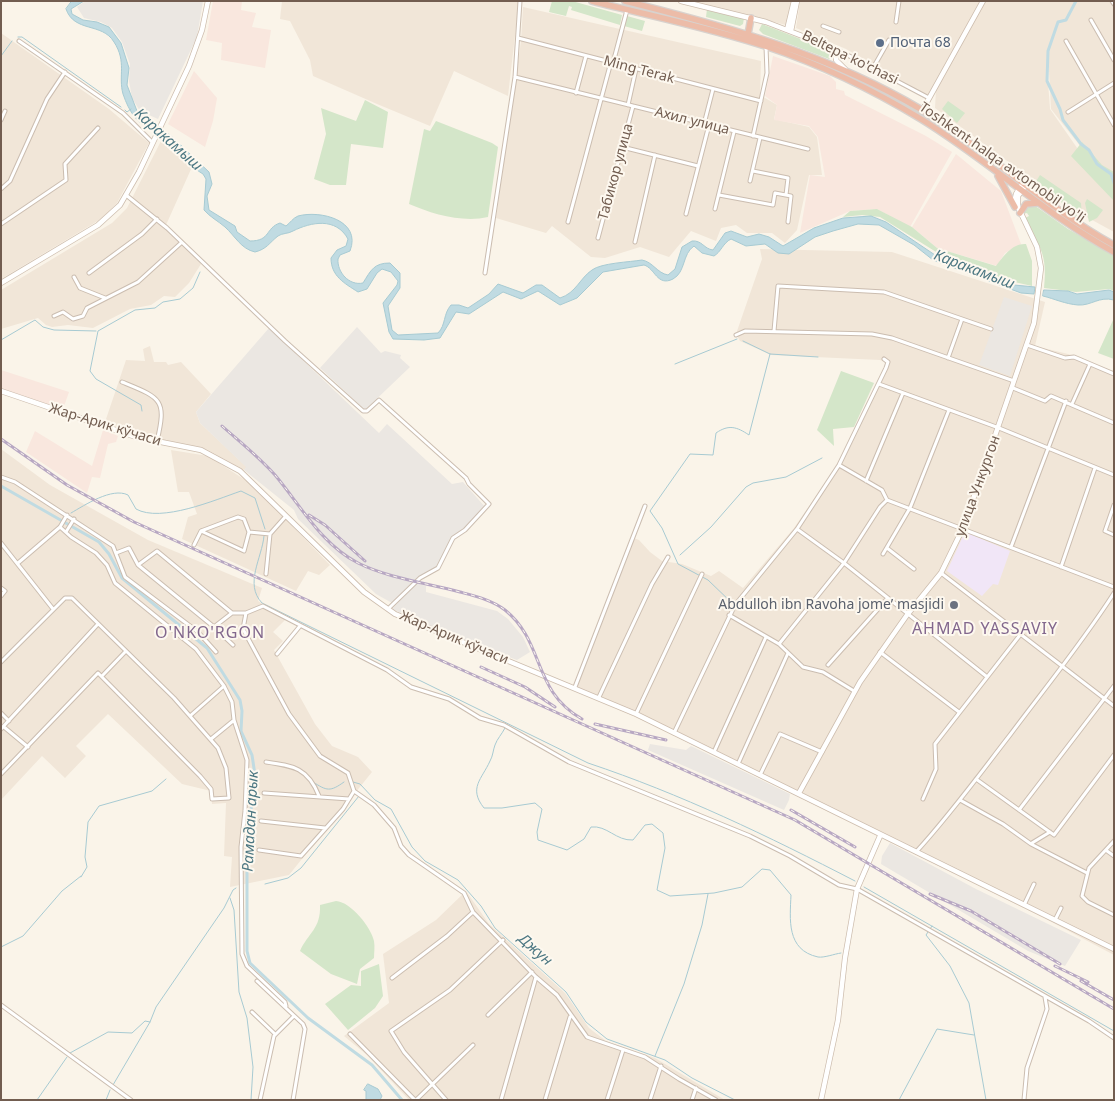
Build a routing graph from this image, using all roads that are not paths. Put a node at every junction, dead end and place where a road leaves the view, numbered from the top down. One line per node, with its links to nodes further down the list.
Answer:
1 (208, 1): 55 (main road)
2 (520, 1): 20 (street)
3 (592, 1): 10 (highway, Toshkent halqa avtomobil yo'li)
4 (625, 1): 9 (highway, Toshkent halqa avtomobil yo'li)
5 (681, 1): 12 (main road, Beltepa ko'chasi)
6 (796, 1): 17 (main road)
7 (899, 1): 15 (street)
8 (983, 1): 40 (main road)
9 (636, 3): 11 (highway, Toshkent halqa avtomobil yo'li)
10 (627, 10): 13 (highway, Toshkent halqa avtomobil yo'li); 29 (street)
11 (670, 12): 13 (highway); 19 (highway, Toshkent halqa avtomobil yo'li)
12 (751, 18): 17 (main road, Beltepa ko'chasi); 19 (highway)
13 (668, 20): 24 (highway, Toshkent halqa avtomobil yo'li)
14 (1091, 20): 28 (street)
15 (896, 22)
16 (823, 26): 18 (street)
17 (789, 30): 25 (main road, Beltepa ko'chasi)
18 (839, 32)
19 (748, 34): 30 (highway, Toshkent halqa avtomobil yo'li)
20 (518, 38): 26 (street, Ming Terak); 35 (street)
21 (889, 40): 31 (street)
22 (20, 41): 34 (street)
23 (1066, 41): 39 (street)
24 (766, 46): 42 (street); 60 (highway, Toshkent halqa avtomobil yo'li)
25 (836, 49): 27 (main road); 31 (street, Beltepa ko'chasi)
26 (586, 56): 29 (street, Ming Terak); 38 (street)
27 (836, 60): 30 (main road); 33 (main road)
28 (1114, 60)
29 (612, 62): 32 (street, Ming Terak); 41 (street)
30 (829, 62): 33 (highway, Toshkent halqa avtomobil yo'li)
31 (873, 68): 40 (street, Beltepa ko'chasi)
32 (636, 69): 37 (street, Ming Terak); 43 (street)
33 (846, 70): 46 (highway, Toshkent halqa avtomobil yo'li)
34 (65, 72): 55 (street); 64 (street)
35 (515, 78): 38 (street, Ахил улица); 85 (street)
36 (1114, 83): 39 (street)
37 (713, 89): 42 (street, Ming Terak); 49 (street)
38 (576, 93): 41 (street, Ахил улица)
39 (1097, 94): 47 (street); 50 (street)
40 (929, 98): 46 (main road)
41 (601, 99): 43 (street, Ахил улица); 75 (street)
42 (760, 100): 53 (street)
43 (628, 105): 44 (street, Ахил улица)
44 (633, 106): 49 (street, Ахил улица); 56 (street, Табикор улица)
45 (5, 111): 48 (street)
46 (922, 111): 63 (highway, Toshkent halqa avtomobil yo'li)
47 (1068, 112)
48 (1, 120)
49 (706, 124): 52 (street, Ахил улица); 59 (street)
50 (1114, 125)
51 (98, 128): 78 (street)
52 (734, 131): 53 (street, Ахил улица); 67 (street)
53 (753, 136): 54 (street, Ахил улица)
54 (760, 138): 57 (street, Ахил улица); 61 (street)
55 (154, 140): 66 (main road)
56 (622, 147): 58 (street); 79 (street, Табикор улица)
57 (808, 149)
58 (656, 155): 59 (street); 80 (street)
59 (698, 166): 73 (street)
60 (994, 170): 65 (highway, Toshkent halqa avtomobil yo'li); 70 (highway)
61 (753, 171): 62 (street); 68 (street)
62 (750, 181)
63 (1024, 184): 65 (main road); 77 (highway, Toshkent halqa avtomobil yo'li)
64 (1, 189)
65 (1020, 190): 69 (highway, Toshkent halqa avtomobil yo'li); 70 (main road); 72 (main road)
66 (126, 195): 74 (street); 87 (main road)
67 (719, 195): 68 (street); 71 (street)
68 (786, 195): 76 (street)
69 (1038, 203): 72 (highway); 77 (highway, Toshkent halqa avtomobil yo'li)
70 (1015, 207): 88 (main road)
71 (716, 209)
72 (1020, 213): 88 (main road)
73 (686, 214)
74 (157, 219): 81 (street); 84 (street)
75 (568, 222)
76 (788, 222)
77 (1072, 223): 82 (highway, Toshkent halqa avtomobil yo'li); 83 (highway, Toshkent halqa avtomobil yo'li)
78 (1, 224)
79 (598, 238)
80 (635, 242)
81 (181, 243): 89 (street); 154 (street)
82 (1114, 245)
83 (1114, 252)
84 (89, 273)
85 (485, 273)
86 (74, 277): 89 (street)
87 (1, 283)
88 (1040, 284): 95 (main road, улица Ункургон)
89 (106, 298): 90 (street)
90 (54, 316)
91 (962, 319): 92 (street); 93 (street); 96 (street)
92 (991, 329)
93 (774, 332): 94 (street); 96 (street)
94 (736, 335)
95 (1027, 345): 98 (street); 101 (main road, улица Ункургон)
96 (948, 358): 101 (street)
97 (884, 359): 102 (street)
98 (1090, 364): 99 (street); 107 (street)
99 (1114, 374)
100 (122, 382): 111 (street)
101 (1015, 382): 103 (main road, улица Ункургон)
102 (879, 384): 105 (street); 113 (street)
103 (1013, 388): 106 (street); 110 (main road, улица Ункургон)
104 (1, 391): 111 (main road, Жар-Арик кўчаси)
105 (903, 393): 108 (street); 117 (street)
106 (1066, 401): 107 (street); 112 (street)
107 (1072, 404): 109 (street)
108 (949, 410): 110 (street); 121 (street)
109 (1114, 423)
110 (999, 428): 112 (street); 126 (main road, улица Ункургон)
111 (156, 442): 123 (main road, Жар-Арик кўчаси)
112 (1047, 448): 114 (street); 135 (street)
113 (839, 465): 117 (street); 127 (street)
114 (1095, 468): 115 (street); 143 (street)
115 (1114, 475)
116 (1, 477): 122 (street)
117 (866, 481): 118 (street)
118 (887, 500): 121 (street); 141 (street)
119 (1114, 505): 132 (street)
120 (644, 506): 178 (street)
121 (910, 508): 126 (street); 136 (street)
122 (67, 515): 124 (street); 125 (street)
123 (287, 515): 131 (street); 154 (main road, Жар-Арик кўчаси)
124 (74, 519): 130 (street); 137 (street)
125 (60, 527): 130 (street); 140 (street)
126 (963, 528): 135 (street); 145 (main road, улица Ункургон)
127 (797, 529): 141 (street); 158 (street)
128 (201, 531): 129 (street); 129 (street); 134 (street)
129 (249, 532): 131 (street)
130 (66, 533): 176 (street)
131 (270, 534): 146 (street)
132 (1114, 535)
133 (1, 543): 140 (street)
134 (194, 545)
135 (1011, 547): 143 (street)
136 (886, 548): 138 (street); 144 (street)
137 (116, 553): 142 (street); 167 (street)
138 (883, 554)
139 (668, 557): 180 (street)
140 (18, 563): 153 (street)
141 (844, 563): 152 (street); 164 (street)
142 (138, 565): 155 (street); 161 (street)
143 (1061, 567): 148 (street)
144 (914, 569)
145 (941, 573): 157 (main road, улица Ункургон); 162 (street)
146 (266, 574)
147 (702, 574): 185 (street)
148 (1114, 587)
149 (1, 588): 151 (street)
150 (1114, 593): 173 (street)
151 (1, 596)
152 (886, 598): 157 (street); 172 (street)
153 (53, 609): 159 (street); 171 (street)
154 (388, 609): 178 (main road, Жар-Арик кўчаси)
155 (232, 612): 156 (street); 161 (street)
156 (246, 613): 160 (street); 201 (street)
157 (907, 615): 168 (main road, улица Ункургон); 175 (street)
158 (729, 616): 163 (street); 190 (street)
159 (98, 624): 166 (street); 188 (street)
160 (300, 626): 170 (street); 221 (street)
161 (214, 627): 165 (street)
162 (1020, 635): 173 (street); 175 (street)
163 (766, 637): 164 (street); 193 (street)
164 (779, 644): 169 (street)
165 (233, 645)
166 (126, 651): 174 (street); 186 (street)
167 (216, 652)
168 (880, 652): 179 (main road, улица Ункургон); 183 (street)
169 (788, 653): 179 (street); 197 (street)
170 (277, 654)
171 (1, 662)
172 (828, 666)
173 (1062, 668): 181 (street); 200 (street)
174 (102, 676): 191 (street); 192 (street)
175 (986, 676): 183 (street)
176 (224, 686): 186 (street); 187 (street)
177 (1114, 686): 181 (street)
178 (574, 687): 180 (main road, Жар-Арик кўчаси)
179 (854, 691): 194 (main road, улица Ункургон)
180 (600, 697): 185 (main road, Жар-Арик кўчаси)
181 (1104, 698): 182 (street); 208 (street)
182 (1114, 706)
183 (959, 712): 205 (street)
184 (1, 713): 188 (street)
185 (636, 714): 190 (main road, Жар-Арик кўчаси)
186 (190, 716): 191 (street)
187 (234, 720): 191 (street); 236 (street)
188 (9, 721): 189 (street)
189 (3, 728): 192 (street)
190 (674, 733): 193 (main road, Жар-Арик кўчаси)
191 (211, 739)
192 (28, 747): 198 (street)
193 (714, 752): 197 (main road, Жар-Арик кўчаси)
194 (823, 752): 199 (street); 203 (main road, улица Ункургон)
195 (1114, 755): 211 (street)
196 (266, 762): 204 (street)
197 (738, 764): 199 (main road, Жар-Арик кўчаси)
198 (1, 774)
199 (760, 775): 203 (main road, Жар-Арик кўчаси)
200 (976, 779): 207 (street); 208 (street)
201 (354, 791): 206 (street); 224 (street)
202 (264, 793): 204 (street)
203 (799, 793): 212 (main road, Жар-Арик кўчаси)
204 (319, 796): 206 (street)
205 (923, 799)
206 (349, 800): 210 (street)
207 (960, 800): 214 (street); 217 (street)
208 (1019, 810): 211 (street)
209 (261, 822): 210 (street)
210 (326, 828): 215 (street)
211 (1050, 832): 214 (street)
212 (880, 836): 217 (main road, Жар-Арик кўчаси); 221 (main road)
213 (1114, 841): 216 (street)
214 (1031, 844): 219 (street)
215 (259, 850)
216 (1107, 850): 218 (street); 219 (street)
217 (916, 852): 222 (main road, Жар-Арик кўчаси)
218 (1114, 856)
219 (1087, 873): 225 (street)
220 (1034, 884): 222 (street)
221 (857, 888): 233 (street); 261 (main road)
222 (1024, 905): 226 (main road, Жар-Арик кўчаси)
223 (1061, 908): 226 (street)
224 (473, 912): 227 (street); 231 (street)
225 (1114, 915)
226 (1055, 920): 228 (main road, Жар-Арик кўчаси)
227 (503, 940): 229 (street); 248 (street)
228 (1114, 949)
229 (532, 972): 230 (street); 240 (street)
230 (536, 977): 241 (street); 255 (street)
231 (392, 978)
232 (257, 981): 236 (street)
233 (1044, 996): 234 (street); 237 (street)
234 (1051, 1000): 237 (street); 244 (street)
235 (1, 1005): 250 (street)
236 (286, 1006): 239 (street)
237 (1047, 1009): 262 (street)
238 (252, 1012): 242 (street)
239 (294, 1016): 242 (street); 252 (street)
240 (488, 1016)
241 (571, 1016): 246 (street); 256 (street)
242 (275, 1034): 251 (street)
243 (350, 1034): 253 (street)
244 (1114, 1038)
245 (473, 1045): 248 (street)
246 (623, 1050): 247 (street); 257 (street)
247 (661, 1066): 249 (street); 258 (street)
248 (433, 1084): 253 (street); 254 (street)
249 (696, 1088): 259 (street); 260 (street)
250 (131, 1100)
251 (260, 1100)
252 (293, 1100)
253 (416, 1100)
254 (446, 1100)
255 (501, 1100)
256 (545, 1100)
257 (607, 1100)
258 (650, 1100)
259 (692, 1100)
260 (716, 1100)
261 (821, 1100)
262 (1024, 1100)

